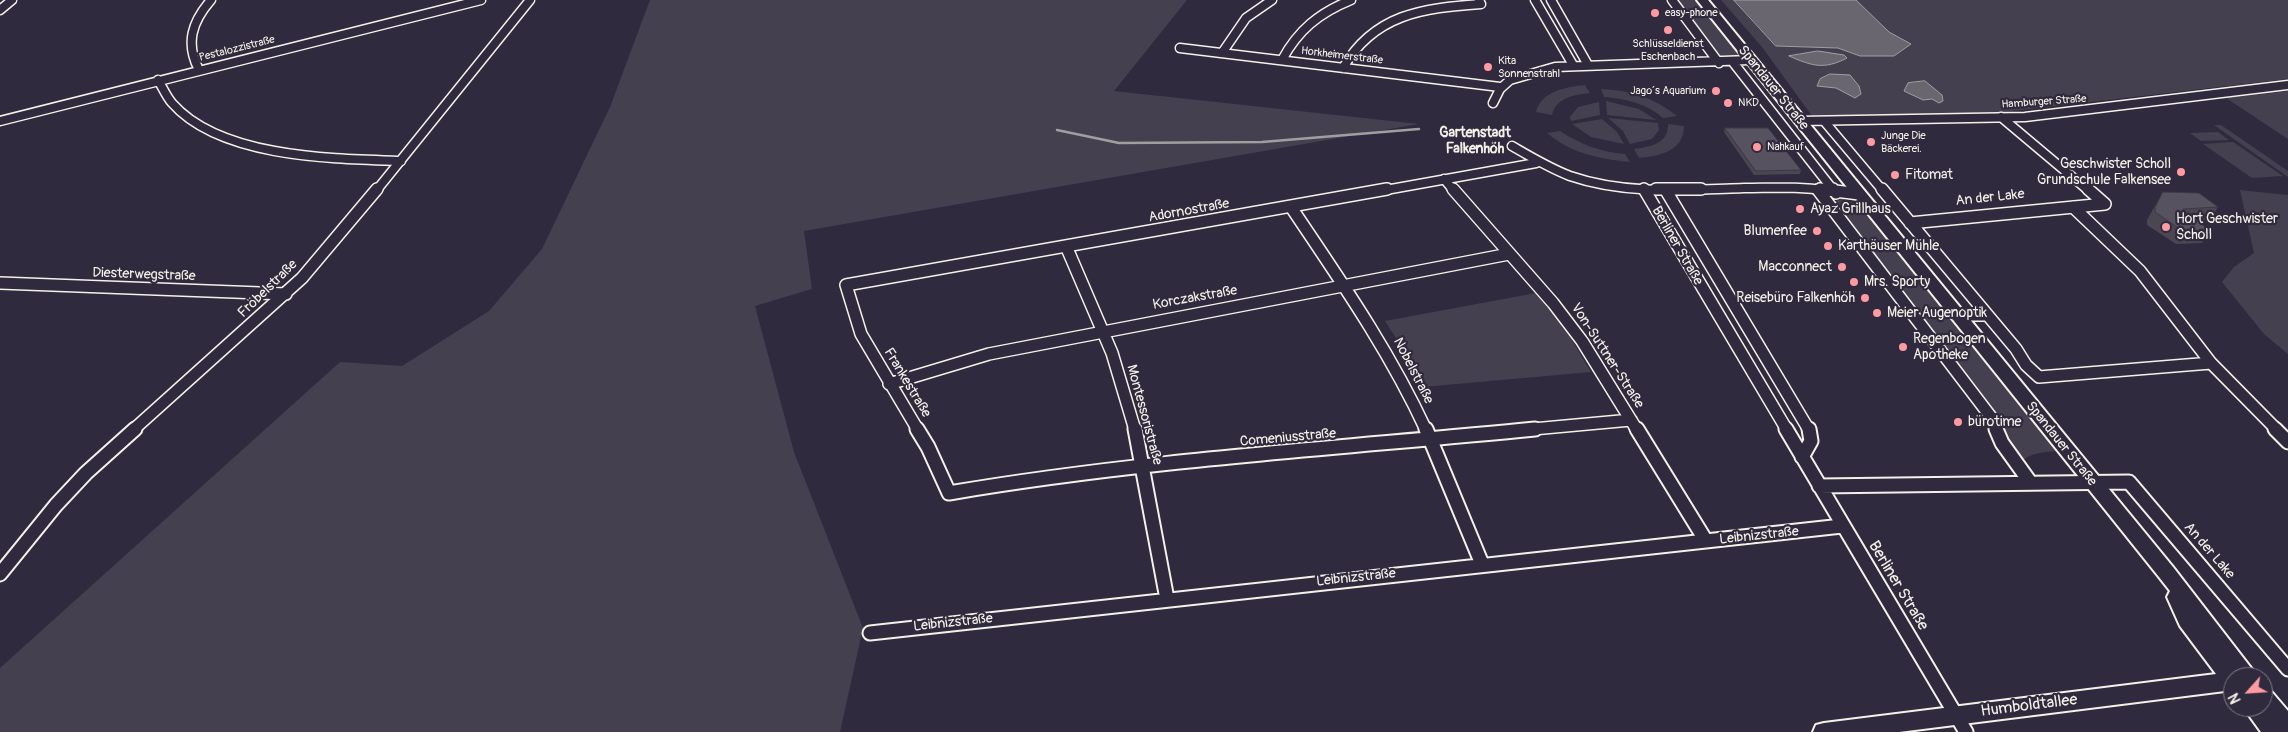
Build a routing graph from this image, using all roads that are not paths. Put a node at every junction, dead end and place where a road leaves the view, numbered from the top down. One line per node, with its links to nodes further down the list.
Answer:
1 (12, 0): 12 (street)
2 (211, 0): 22 (street)
3 (481, 0): 22 (street, Pestalozzistraße)
4 (530, 0): 32 (street, Fröbelstraße)
5 (1272, 0): 14 (street)
6 (1351, 0): 15 (street)
7 (1535, 0): 19 (street)
8 (1551, 0): 20 (street)
9 (1672, 0): 18 (street, Spandauer Straße)
10 (1702, 0): 16 (main road, Spandauer Straße)
11 (1480, 2): 21 (street)
12 (0, 10)
13 (1180, 48): 14 (street, Horkheimerstraße)
14 (1222, 52): 15 (street, Horkheimerstraße)
15 (1282, 60): 21 (street, Horkheimerstraße)
16 (1750, 60): 17 (street); 29 (main road, Spandauer Straße)
17 (1732, 61): 18 (street); 38 (street, Spandauer Straße)
18 (1719, 63): 20 (street)
19 (1572, 65): 20 (street); 25 (street)
20 (1588, 65)
21 (1343, 68): 25 (street, Horkheimerstraße)
22 (199, 70): 23 (street, Pestalozzistraße)
23 (158, 80): 28 (street, Pestalozzistraße); 32 (street)
24 (2288, 85): 27 (street, Hamburger Straße)
25 (1500, 87): 26 (street)
26 (1493, 103)
27 (2001, 117): 30 (street, Hamburger Straße); 41 (street, An der Lake)
28 (0, 121)
29 (1800, 121): 30 (street, Hamburger Straße); 39 (main road, Spandauer Straße)
30 (1824, 121): 42 (street, Spandauer Straße)
31 (1512, 146): 33 (street, Berliner Straße)
32 (401, 161): 48 (street, Fröbelstraße)
33 (1536, 163): 34 (street, Adornostraße); 36 (street, Berliner Straße)
34 (1444, 179): 40 (street, Adornostraße); 44 (street, Von-Suttner-Straße)
35 (1665, 189): 36 (street, Berliner Straße); 37 (street, Berliner Straße); 58 (street, Berliner Straße)
36 (1644, 190): 58 (street, Berliner Straße)
37 (1818, 190): 38 (street, Berliner Straße); 60 (street)
38 (1836, 193): 39 (street, Berliner Straße)
39 (1859, 194): 49 (main road, Spandauer Straße)
40 (1290, 206): 43 (street, Adornostraße); 47 (street, Nobelstraße)
41 (2073, 207): 42 (street, An der Lake); 52 (street)
42 (1910, 223): 50 (street, Spandauer Straße)
43 (1066, 246): 46 (street, Adornostraße); 51 (street, Montessoristraße)
44 (1509, 254): 47 (street, Korczakstraße); 55 (street, Von-Suttner-Straße)
45 (0, 283): 48 (street, Diesterwegstraße)
46 (846, 284): 54 (street, Frankestraße)
47 (1344, 285): 51 (street, Korczakstraße); 56 (street, Nobelstraße)
48 (286, 294): 68 (street, Fröbelstraße)
49 (1957, 315): 50 (street); 61 (main road, Spandauer Straße)
50 (1987, 315): 53 (street, Spandauer Straße)
51 (1104, 331): 54 (street, Korczakstraße); 59 (street, Montessoristraße)
52 (2211, 363): 53 (street); 57 (street)
53 (2039, 377)
54 (889, 384): 63 (street, Frankestraße)
55 (1631, 420): 56 (street, Comeniusstraße); 65 (street, Von-Suttner-Straße)
56 (1430, 441): 59 (street, Comeniusstraße); 66 (street, Nobelstraße)
57 (2288, 442)
58 (1802, 457): 62 (street, Berliner Straße)
59 (1143, 466): 63 (street, Comeniusstraße); 69 (street, Montessoristraße)
60 (2030, 482): 61 (street); 62 (street)
61 (2092, 482): 67 (main road, Spandauer Straße); 73 (street, An der Lake)
62 (1819, 486): 64 (street, Berliner Straße)
63 (949, 493)
64 (1842, 526): 65 (street, Leibnizstraße); 77 (street, Berliner Straße)
65 (1706, 542): 66 (street, Leibnizstraße)
66 (1482, 564): 69 (street, Leibnizstraße)
67 (2166, 572): 71 (main road, Spandauer Straße); 72 (main road, Spandauer Straße)
68 (0, 574)
69 (1167, 599): 70 (street, Leibnizstraße)
70 (870, 633)
71 (2240, 667)
72 (2223, 668)
73 (2288, 669)
74 (2223, 683): 77 (street, Humboldtallee)
75 (2273, 708): 78 (main road)
76 (2262, 717): 80 (main road)
77 (1961, 724): 79 (street, Humboldtallee)
78 (2288, 727)
79 (1824, 732)
80 (2274, 732)

